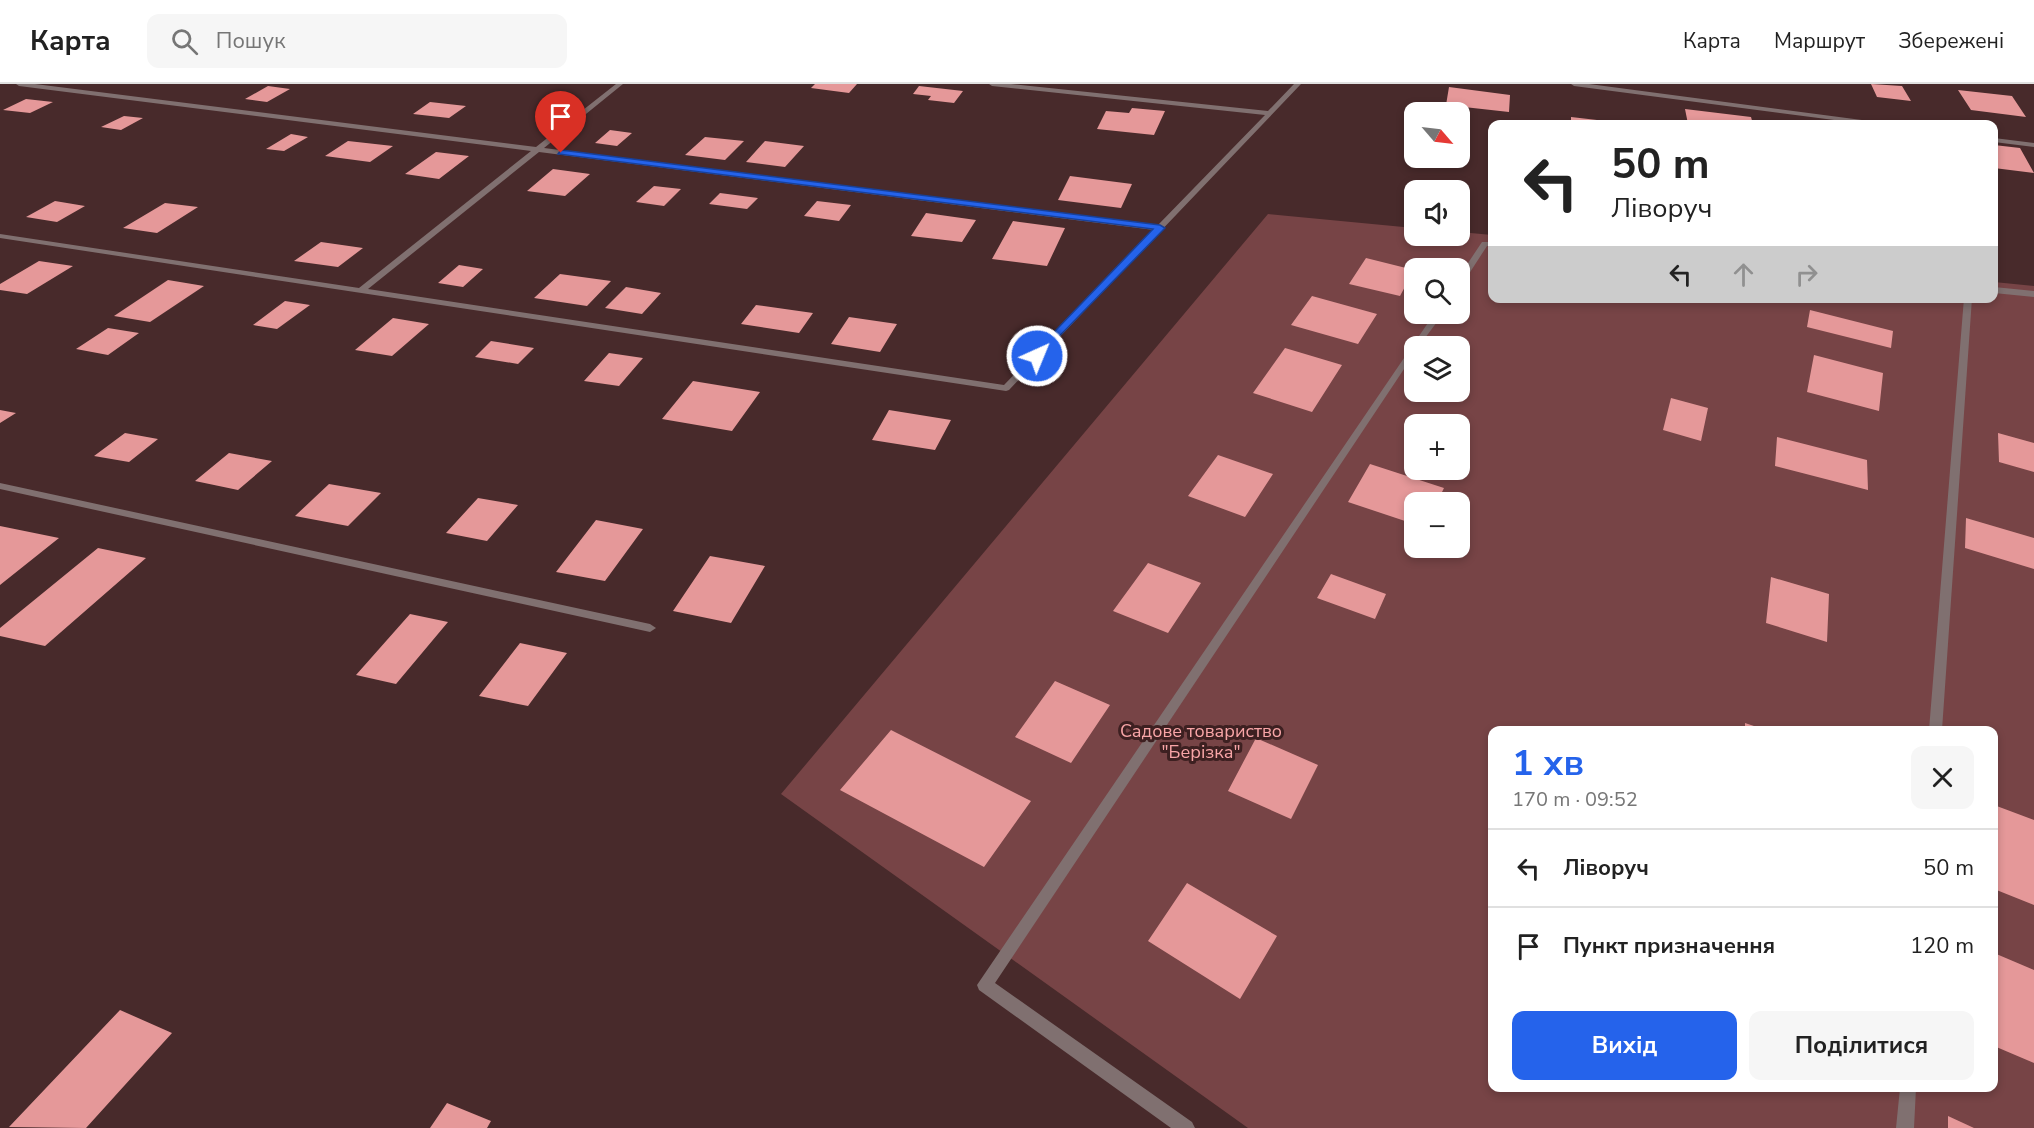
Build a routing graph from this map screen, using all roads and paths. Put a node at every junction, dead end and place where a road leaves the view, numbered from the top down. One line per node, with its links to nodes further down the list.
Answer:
1 (19, 84): 10 (street)
2 (620, 84): 10 (street)
3 (992, 84): 6 (street)
4 (1298, 84): 6 (street)
5 (1574, 84): 7 (street)
6 (1270, 113): 11 (street)
7 (1847, 120)
8 (1998, 140): 9 (street)
9 (2034, 145)
10 (538, 150): 11 (street); 15 (street)
11 (1160, 228): 15 (street)
12 (0, 236): 15 (street)
13 (1488, 244): 14 (street)
14 (1470, 266)
15 (361, 290)
16 (1998, 290): 17 (street)
17 (2034, 294)
18 (1968, 303): 22 (street)
19 (1404, 363): 24 (street)
20 (0, 486): 21 (street)
21 (650, 627)
22 (1935, 726)
23 (1908, 1092): 25 (street)
24 (1186, 1128)
25 (1905, 1128)

